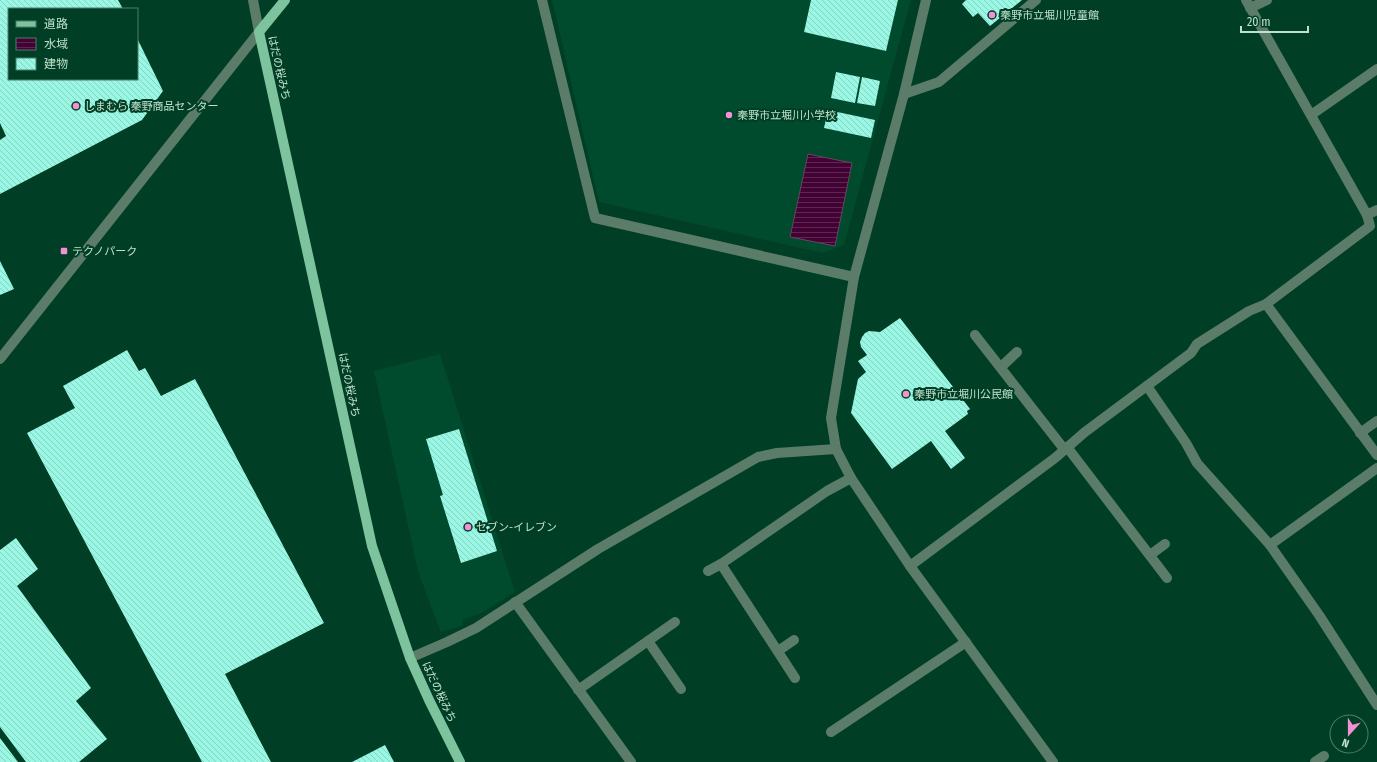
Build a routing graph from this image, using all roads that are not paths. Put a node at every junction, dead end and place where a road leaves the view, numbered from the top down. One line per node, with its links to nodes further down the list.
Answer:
1 (254, 0): 8 (street, はだの桜みち)
2 (285, 0): 8 (main road)
3 (542, 0): 14 (street)
4 (926, 0): 10 (street)
5 (1036, 0): 10 (street)
6 (1267, 0): 7 (street)
7 (1248, 4): 11 (street)
8 (259, 32): 18 (street); 41 (main road, はだの桜みち)
9 (1377, 69): 11 (street)
10 (904, 94): 14 (street)
11 (1311, 115): 13 (street)
12 (1377, 210): 13 (street)
13 (1367, 215): 15 (street)
14 (854, 277): 24 (street)
15 (1266, 304): 20 (street); 22 (street)
16 (975, 335): 19 (street)
17 (1017, 352): 19 (street)
18 (0, 359)
19 (1000, 367): 23 (street)
20 (1147, 386): 23 (street); 29 (street)
21 (1377, 421): 22 (street)
22 (1360, 433): 25 (street)
23 (1066, 448): 30 (street); 32 (street)
24 (836, 450): 27 (street); 35 (street)
25 (1377, 455)
26 (1377, 468): 29 (street)
27 (851, 478): 31 (street); 32 (street)
28 (1165, 544): 30 (street)
29 (1270, 545): 45 (street)
30 (1150, 555): 34 (street)
31 (721, 564): 33 (street); 40 (street)
32 (910, 566): 39 (street)
33 (708, 571)
34 (1167, 578)
35 (515, 602): 41 (street); 44 (street)
36 (675, 622): 38 (street)
37 (794, 640): 40 (street)
38 (648, 641): 43 (street); 44 (street)
39 (966, 642): 46 (street); 50 (street)
40 (778, 651): 42 (street)
41 (410, 658): 48 (main road, はだの桜みち)
42 (796, 678)
43 (681, 689)
44 (578, 690): 49 (street)
45 (1377, 705)
46 (831, 732)
47 (1324, 756): 51 (street)
48 (460, 762)
49 (631, 762)
50 (1053, 762)
51 (1315, 762)

